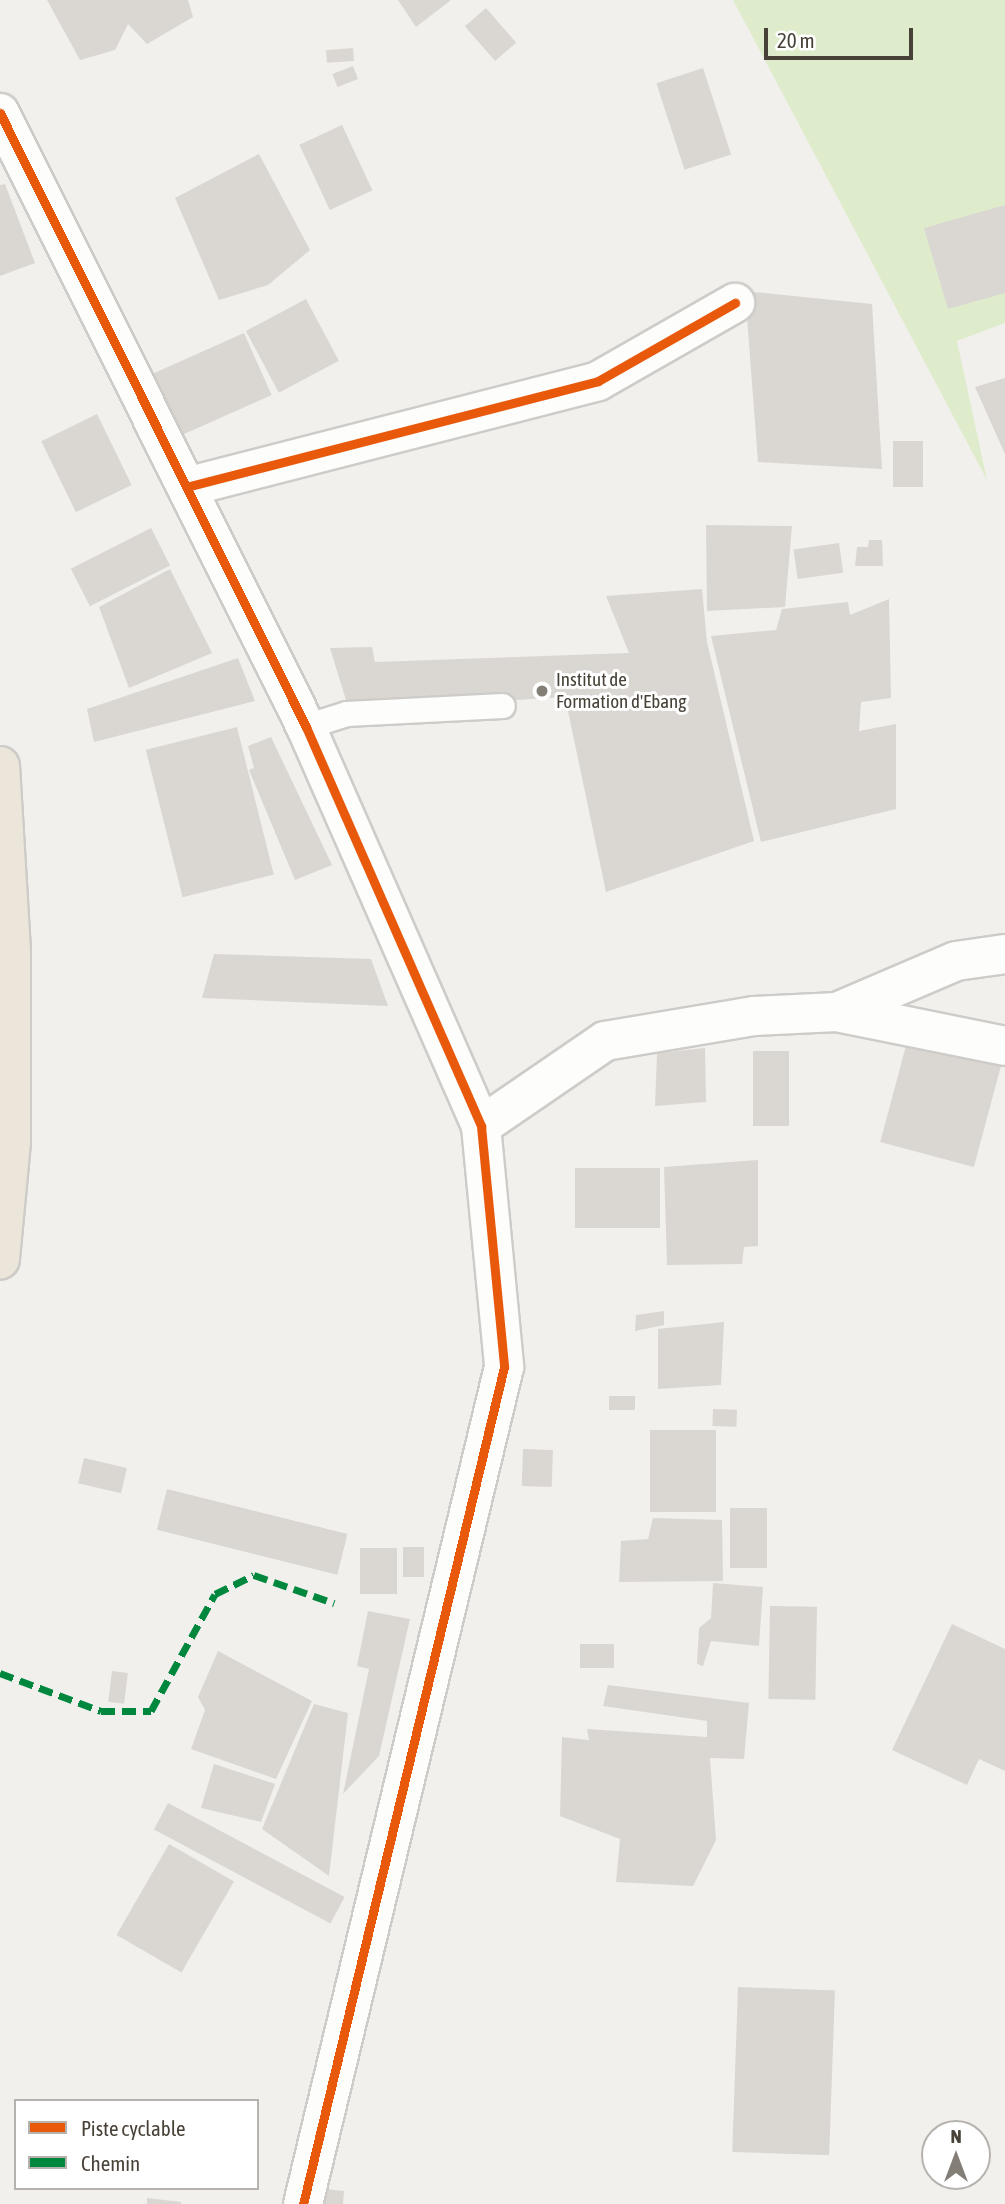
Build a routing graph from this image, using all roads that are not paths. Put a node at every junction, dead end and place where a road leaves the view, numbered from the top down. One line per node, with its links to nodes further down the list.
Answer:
1 (0, 114): 3 (street)
2 (735, 303): 3 (street)
3 (190, 486): 5 (street)
4 (503, 706): 5 (lane)
5 (306, 726): 10 (street)
6 (0, 766): 11 (highway)
7 (1005, 954): 8 (street)
8 (837, 1012): 9 (street); 10 (street)
9 (1005, 1046)
10 (481, 1126): 12 (street)
11 (0, 1259)
12 (303, 2204)

